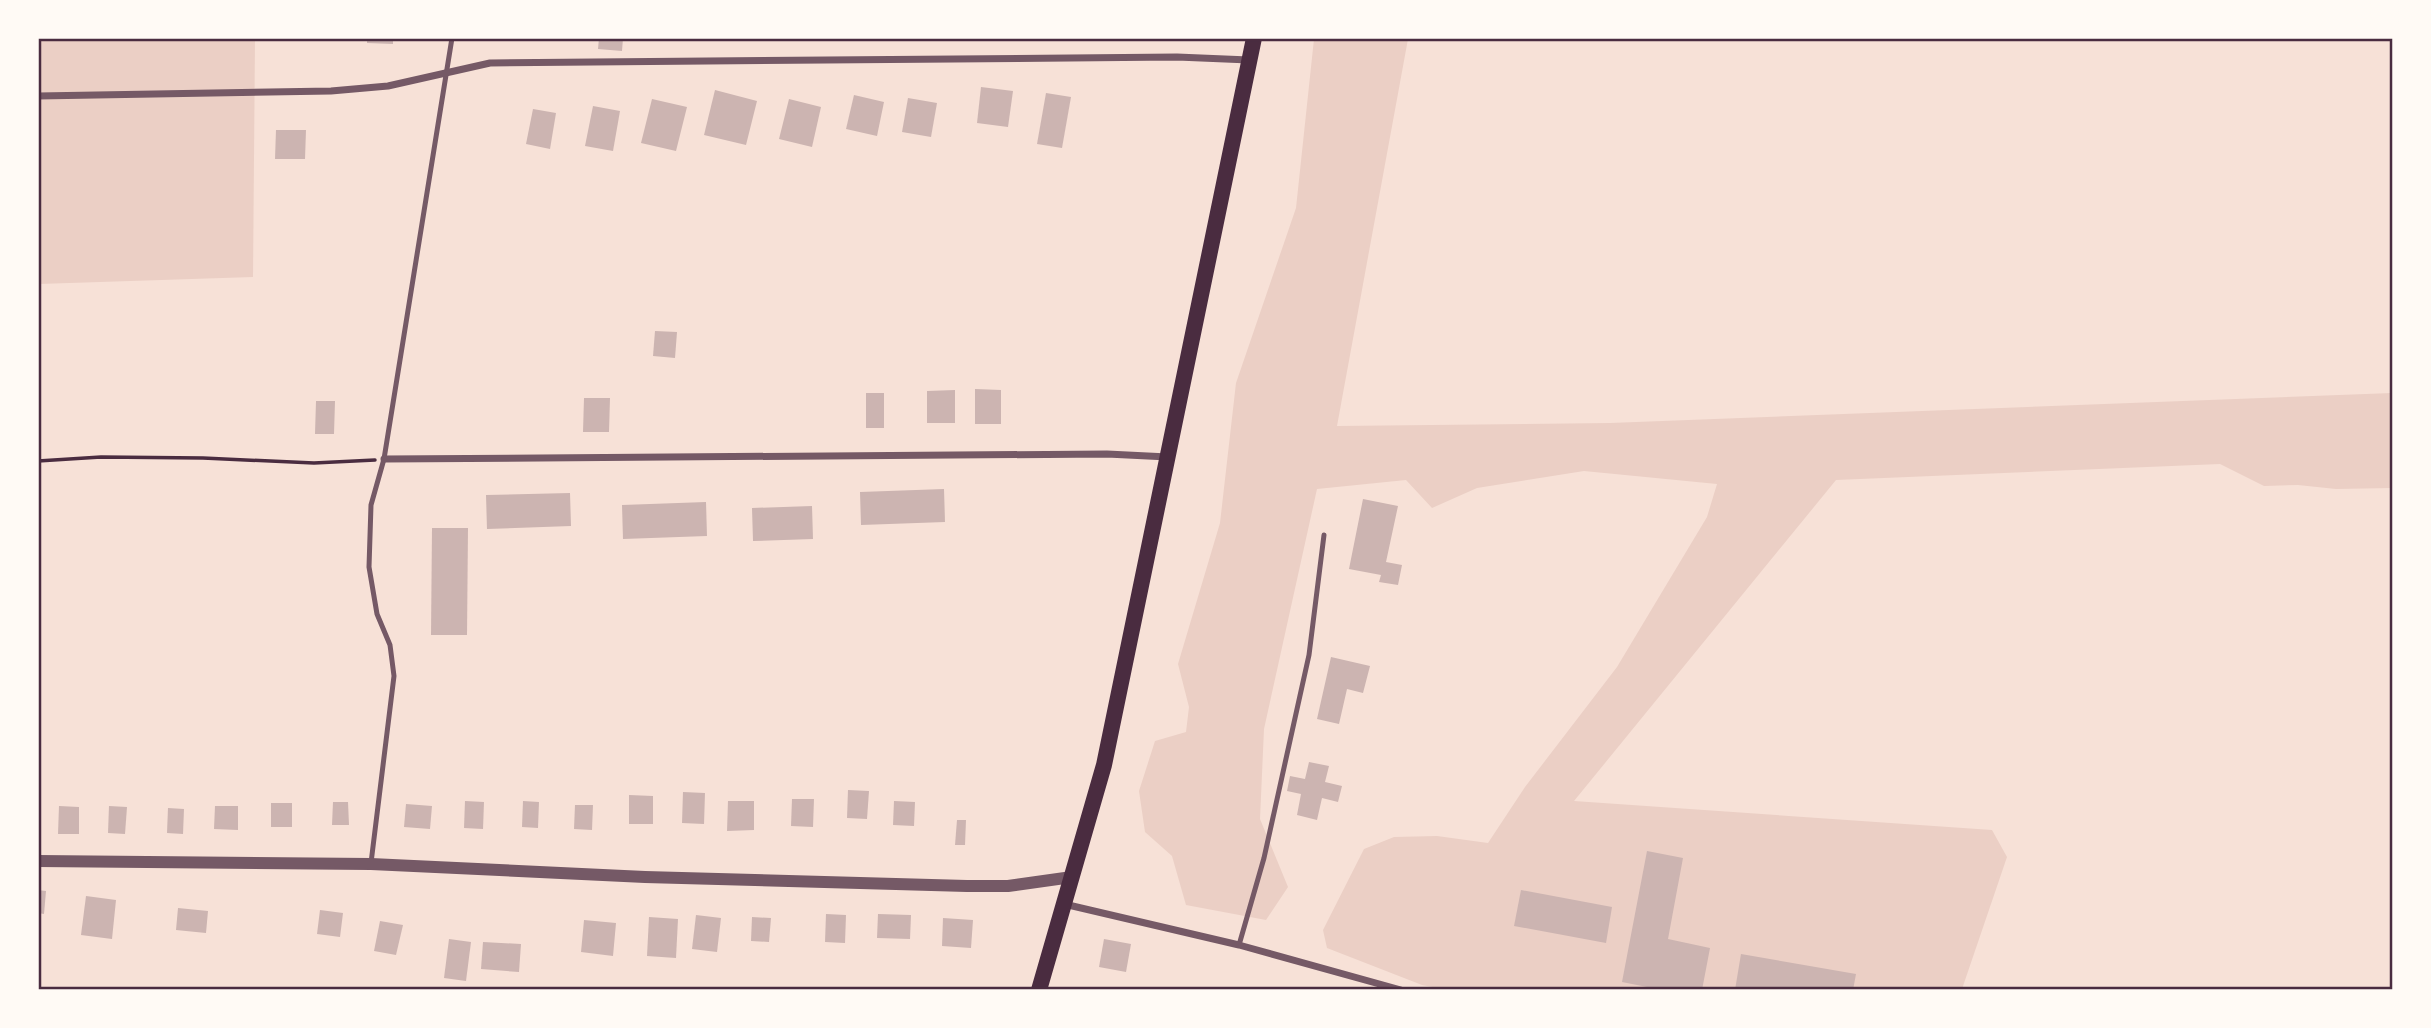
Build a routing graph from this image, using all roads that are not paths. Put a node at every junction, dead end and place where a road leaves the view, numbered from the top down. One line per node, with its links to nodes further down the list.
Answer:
1 (452, 38): 4 (lane)
2 (1254, 38): 3 (main road)
3 (1249, 60): 4 (street); 6 (main road)
4 (448, 72): 5 (street); 7 (lane)
5 (38, 96)
6 (1169, 457): 7 (street); 11 (main road)
7 (384, 459): 10 (lane)
8 (1324, 535): 13 (lane)
9 (38, 861): 10 (street)
10 (371, 864): 11 (street)
11 (1072, 877): 12 (main road)
12 (1064, 904): 13 (street); 14 (main road)
13 (1239, 945): 15 (street)
14 (1039, 989)
15 (1401, 989)

